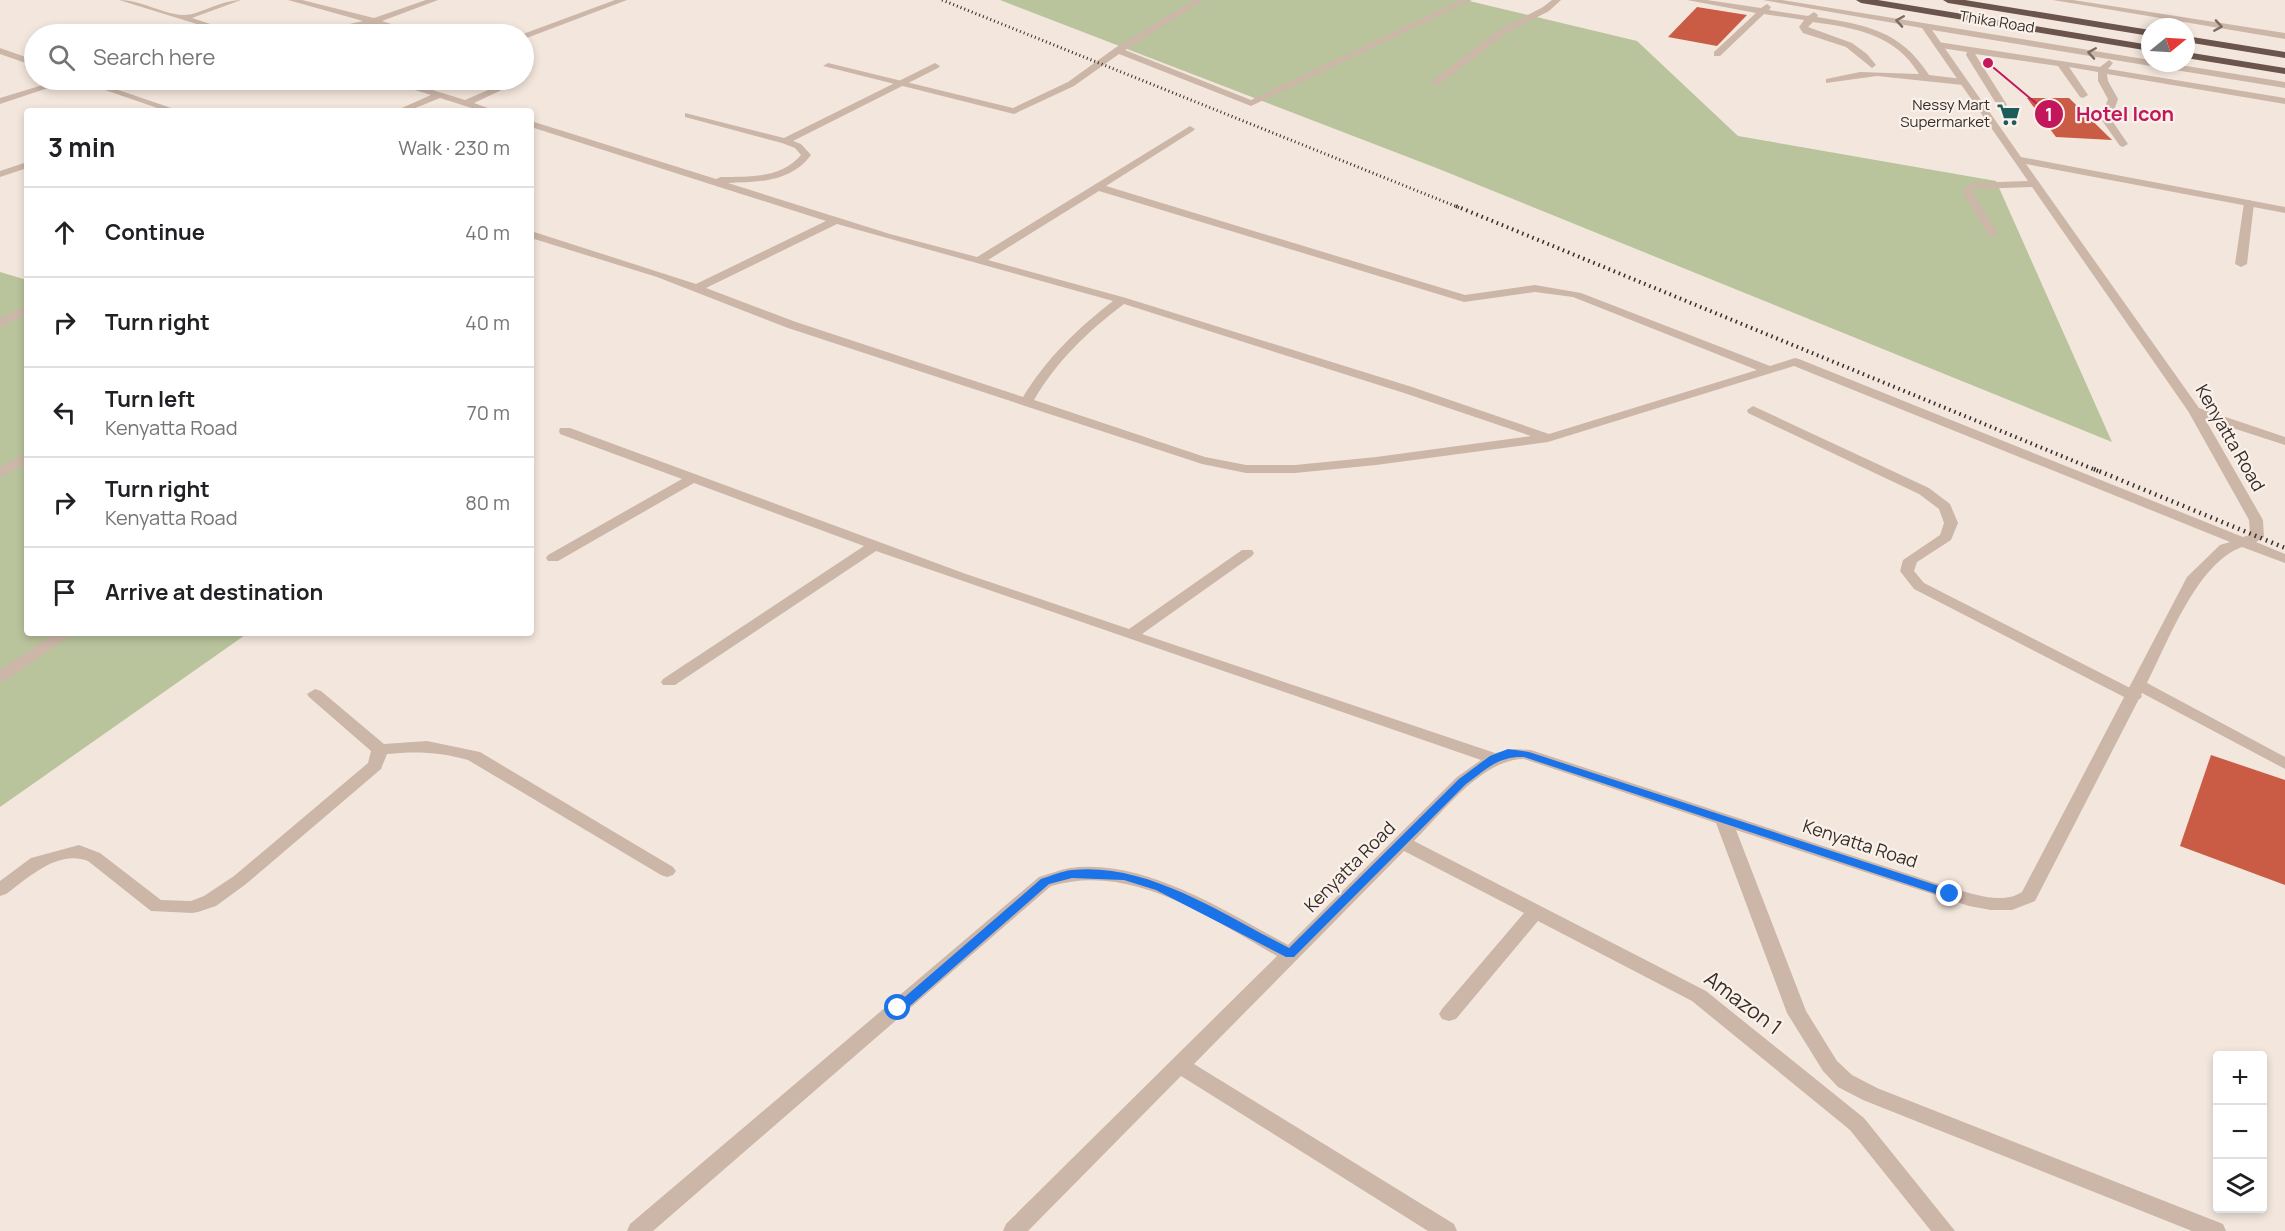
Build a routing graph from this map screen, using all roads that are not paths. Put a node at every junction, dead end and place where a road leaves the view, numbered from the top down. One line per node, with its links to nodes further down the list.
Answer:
1 (123, 0): 18 (street)
2 (237, 0): 18 (street)
3 (292, 0): 15 (street)
4 (325, 0): 15 (street)
5 (434, 0): 20 (street)
6 (623, 0): 26 (street)
7 (1200, 0): 31 (street)
8 (1468, 0): 31 (street)
9 (1557, 0): 51 (street)
10 (1691, 0): 17 (street)
11 (1861, 0): 30 (highway, Thika Road)
12 (1948, 0): 25 (highway, Thika Road)
13 (2057, 0): 27 (street, one-way to 27)
14 (1770, 1): 16 (street, Thika Road); 17 (street)
15 (310, 5): 20 (street)
16 (1821, 9): 19 (street); 24 (street, Thika Road, one-way to 16)
17 (1762, 12): 19 (street); 34 (street)
18 (184, 18): 21 (street)
19 (1810, 20): 41 (street); 47 (street)
20 (374, 21): 22 (street); 23 (street)
21 (204, 24)
22 (361, 24)
23 (383, 24)
24 (1924, 25): 29 (street, Kenyatta Road); 37 (street, Thika Road, one-way to 24)
25 (2141, 32)
26 (534, 33)
27 (2285, 36)
28 (2195, 40): 35 (highway)
29 (1938, 45): 33 (street); 49 (street, Kenyatta Road)
30 (2141, 47)
31 (1118, 50): 50 (street)
32 (0, 51): 38 (street)
33 (1974, 51): 40 (street); 62 (street)
34 (1718, 54)
35 (2285, 55)
36 (2195, 56): 46 (highway)
37 (2115, 57): 39 (street, Thika Road); 44 (street)
38 (24, 59)
39 (2141, 61)
40 (2061, 63): 44 (street); 57 (street)
41 (1872, 65)
42 (828, 66): 50 (street)
43 (935, 66): 50 (street)
44 (2102, 70): 60 (street); 70 (street)
45 (2195, 70): 52 (street, Thika Road)
46 (2285, 71)
47 (1927, 79): 48 (street); 49 (street)
48 (1829, 81)
49 (1963, 82): 71 (street, Kenyatta Road)
50 (901, 83): 69 (street)
51 (1435, 83)
52 (2285, 85)
53 (35, 90): 59 (street)
54 (111, 90): 63 (street)
55 (423, 90): 58 (street)
56 (495, 90): 61 (street)
57 (2083, 94)
58 (439, 95): 61 (street); 64 (street)
59 (0, 101)
60 (2285, 101)
61 (465, 103): 65 (street)
62 (2002, 105)
63 (166, 108)
64 (406, 108)
65 (481, 108)
66 (687, 115): 69 (street)
67 (534, 125): 74 (street)
68 (1190, 129): 76 (street)
69 (785, 141): 74 (street)
70 (2123, 144)
71 (2017, 159): 75 (street, Kenyatta Road); 77 (street)
72 (24, 166): 73 (street)
73 (0, 174)
74 (712, 181): 79 (street)
75 (2034, 184): 80 (street); 91 (street, Kenyatta Road)
76 (1098, 187): 82 (street); 88 (street)
77 (2249, 203): 78 (street); 83 (street)
78 (2285, 210)
79 (836, 220): 82 (street); 84 (street)
80 (1993, 234)
81 (534, 235): 84 (street)
82 (979, 261): 85 (street)
83 (2241, 264)
84 (696, 288): 89 (street)
85 (1122, 300): 89 (street); 93 (street)
86 (24, 311): 87 (street)
87 (0, 323)
88 (1767, 369): 93 (street); 98 (street)
89 (1027, 401): 93 (street)
90 (1753, 410): 107 (street)
91 (2194, 411): 94 (street); 98 (street, Kenyatta Road)
92 (566, 431): 97 (street)
93 (1548, 438)
94 (2285, 441)
95 (24, 459): 96 (street)
96 (0, 473)
97 (694, 478): 99 (street); 101 (street)
98 (2243, 541): 102 (street); 107 (street, Kenyatta Road)
99 (875, 545): 103 (street); 106 (street)
100 (1247, 553): 103 (street)
101 (553, 558)
102 (2285, 559)
103 (1130, 635): 110 (street)
104 (62, 636): 105 (street)
105 (0, 677)
106 (669, 682)
107 (2137, 691): 111 (street); 112 (street, Kenyatta Road)
108 (315, 694): 109 (street)
109 (380, 750): 114 (street); 115 (street)
110 (1494, 759): 112 (street, Kenyatta Road); 113 (street, Kenyatta Road)
111 (2285, 764)
112 (1723, 819): 124 (street)
113 (1402, 842): 116 (street, Amazon 1); 117 (street, Kenyatta Road)
114 (667, 872)
115 (0, 890)
116 (1536, 911): 118 (street); 123 (street, Amazon 1)
117 (1290, 954): 119 (street, Kenyatta Road); 120 (street)
118 (1449, 1014)
119 (1180, 1065): 121 (street, Kenyatta Road); 122 (street)
120 (638, 1231)
121 (1014, 1231)
122 (1446, 1231)
123 (1944, 1231)
124 (2215, 1231)

